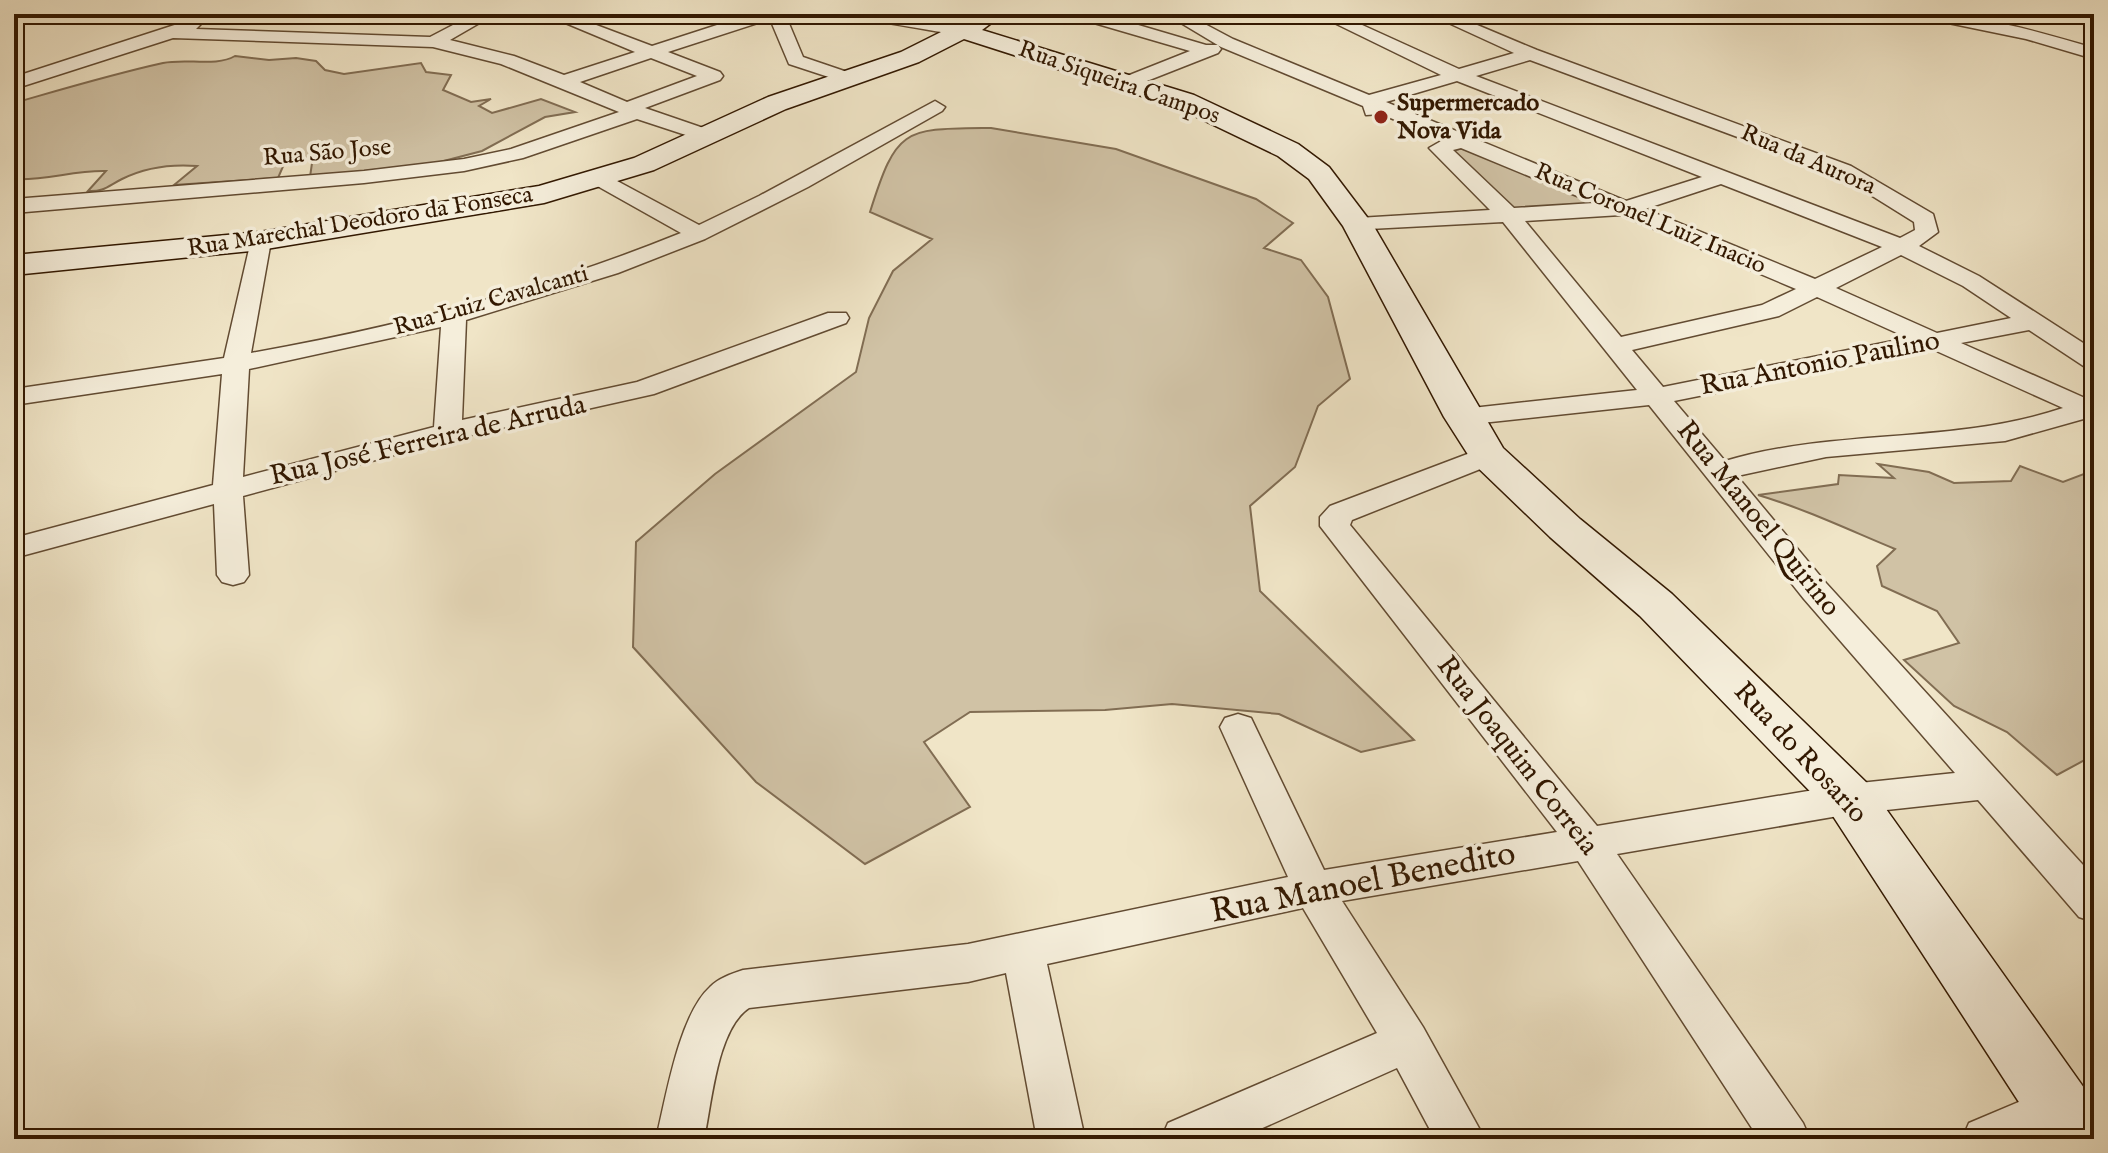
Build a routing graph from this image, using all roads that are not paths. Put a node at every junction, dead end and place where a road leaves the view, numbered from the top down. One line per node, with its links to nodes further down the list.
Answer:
1 (214, 14): 15 (street)
2 (487, 14): 16 (street)
3 (552, 14): 19 (street)
4 (768, 14): 19 (street)
5 (777, 14): 22 (street)
6 (858, 14): 13 (street)
7 (997, 14): 14 (street, Rua Marechal Deodoro da Fonseca)
8 (1083, 14): 18 (street)
9 (1174, 14): 17 (street)
10 (1324, 14): 23 (street)
11 (1437, 14): 20 (street, Rua da Aurora)
12 (1930, 14): 21 (street)
13 (900, 16): 14 (street)
14 (959, 30): 22 (street, Rua Marechal Deodoro da Fonseca); 25 (street, Rua Siqueira Campos)
15 (175, 33): 16 (street); 26 (street)
16 (433, 42): 24 (street)
17 (1227, 43): 18 (street); 27 (street)
18 (1207, 51): 25 (street)
19 (650, 52): 24 (street); 29 (street, Rua São Jose)
20 (1531, 54): 23 (street); 40 (street, Rua da Aurora)
21 (2094, 54)
22 (862, 75): 30 (street, Rua Marechal Deodoro da Fonseca)
23 (1457, 75): 27 (street); 32 (street)
24 (564, 81): 29 (street)
25 (1129, 82): 37 (street, Rua Siqueira Campos)
26 (14, 83)
27 (1371, 101): 31 (street, Rua Coronel Luiz Inacio)
28 (935, 107): 38 (street, Rua Luiz Cavalcanti)
29 (633, 110): 30 (street); 34 (street, Rua São Jose)
30 (708, 136): 33 (street, Rua Marechal Deodoro da Fonseca)
31 (1451, 145): 35 (street, Rua Coronel Luiz Inacio); 36 (street, Rua Manoel Quirino)
32 (1722, 177): 35 (street); 40 (street)
33 (599, 179): 38 (street); 39 (street, Rua Marechal Deodoro da Fonseca)
34 (14, 206)
35 (1626, 208): 36 (street); 42 (street, Rua Coronel Luiz Inacio)
36 (1509, 216): 37 (street); 47 (street, Rua Manoel Quirino)
37 (1358, 225): 54 (street, Rua Siqueira Campos)
38 (698, 233): 43 (street, Rua Luiz Cavalcanti)
39 (260, 241): 41 (street, Rua Marechal Deodoro da Fonseca); 49 (street)
40 (1901, 246): 42 (street); 45 (street)
41 (14, 265)
42 (1818, 289): 46 (street, Rua Coronel Luiz Inacio); 47 (street)
43 (454, 316): 49 (street, Rua Luiz Cavalcanti); 53 (street)
44 (837, 318): 53 (street, Rua José Ferreira de Arruda)
45 (2034, 321): 46 (street, Rua Antonio Paulino); 48 (street)
46 (1939, 341): 50 (street, Rua Antonio Paulino); 52 (street, Rua Coronel Luiz Inacio)
47 (1616, 346): 50 (street, Rua Manoel Quirino)
48 (2094, 361)
49 (236, 364): 51 (street, Rua Luiz Cavalcanti); 56 (street)
50 (1658, 396): 54 (street, Rua Antonio Paulino); 55 (street, Rua Manoel Quirino)
51 (14, 397)
52 (2091, 411): 55 (street)
53 (448, 432): 56 (street, Rua José Ferreira de Arruda)
54 (1475, 436): 61 (street, Rua do Rosario); 62 (street, Rua Joaquim Correia)
55 (1719, 472): 60 (street, Rua Manoel Quirino)
56 (228, 489): 57 (street, Rua José Ferreira de Arruda); 58 (street)
57 (14, 548)
58 (233, 575)
59 (1238, 727): 64 (street)
60 (1985, 785): 61 (street, Rua Manoel Benedito); 63 (street, Rua Manoel Quirino)
61 (1850, 799): 62 (street, Rua Manoel Benedito); 68 (street, Rua do Rosario)
62 (1587, 842): 64 (street, Rua Manoel Benedito); 73 (street, Rua Joaquim Correia)
63 (2081, 872): 65 (street, Rua Manoel Quirino)
64 (1313, 889): 66 (street, Rua Manoel Benedito); 67 (street)
65 (2094, 905)
66 (1023, 952): 69 (street, Rua Manoel Benedito); 70 (street)
67 (1407, 1042): 71 (street); 72 (street)
68 (2070, 1123): 74 (street)
69 (680, 1139)
70 (1061, 1139)
71 (1185, 1139)
72 (1461, 1139)
73 (1786, 1139)
74 (1986, 1139)

